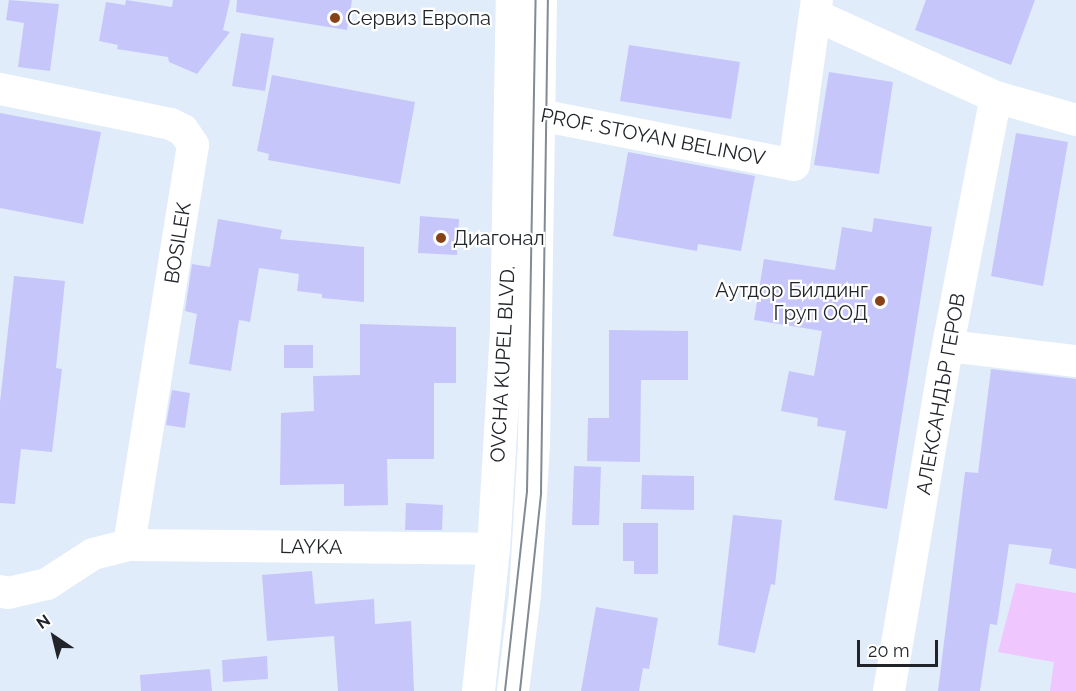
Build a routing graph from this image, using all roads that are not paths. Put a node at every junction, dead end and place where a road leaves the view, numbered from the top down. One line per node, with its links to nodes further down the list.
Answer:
1 (512, 0): 6 (main road, OVCHA KUPEL BLVD.)
2 (541, 0): 6 (street)
3 (816, 7): 5 (street); 6 (street, PROF. STOYAN BELINOV)
4 (0, 89): 10 (street, BOSILEK)
5 (996, 97): 7 (street); 8 (street, АЛЕКСАНДЪР ГЕРОВ)
6 (526, 112): 11 (main road, OVCHA KUPEL BLVD.); 14 (street)
7 (1076, 120)
8 (948, 346): 9 (street); 15 (street, АЛЕКСАНДЪР ГЕРОВ)
9 (1076, 361)
10 (129, 545): 11 (street, LAYKA); 12 (street, LAYKA)
11 (493, 549): 13 (main road, OVCHA KUPEL BLVD.)
12 (3, 594)
13 (478, 691)
14 (513, 691)
15 (890, 691)

